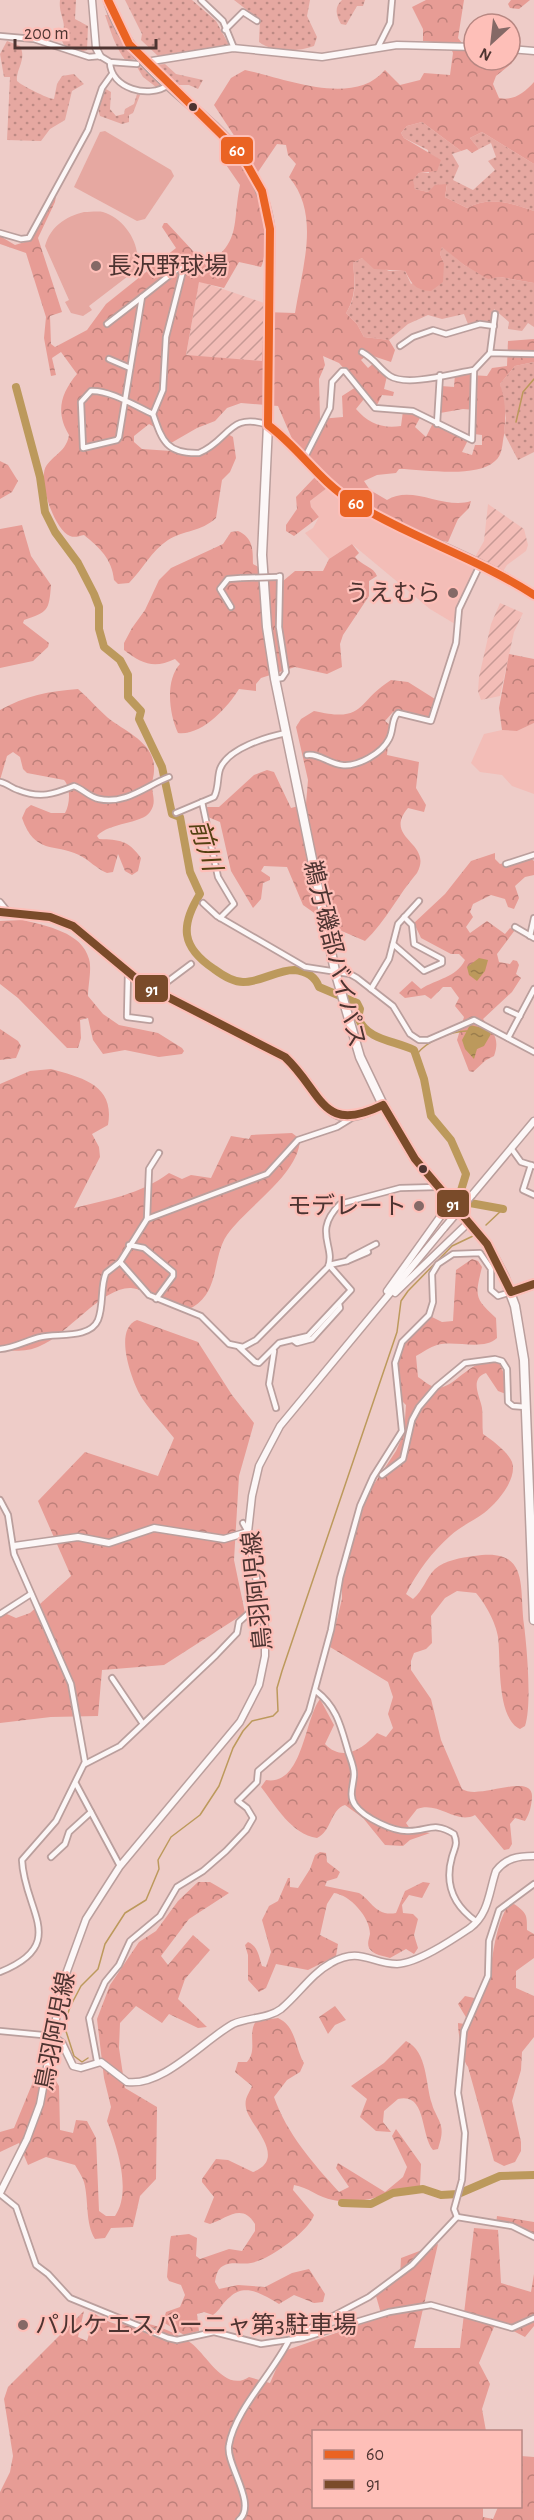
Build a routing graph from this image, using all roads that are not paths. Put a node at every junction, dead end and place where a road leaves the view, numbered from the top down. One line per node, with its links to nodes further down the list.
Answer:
1 (92, 0): 11 (main road)
2 (108, 0): 16 (highway, 鵜方磯部バイパス)
3 (201, 0): 6 (street)
4 (392, 0): 8 (street)
5 (256, 21): 6 (street)
6 (225, 30): 10 (street)
7 (0, 36): 11 (street)
8 (378, 47): 9 (main road); 10 (main road)
9 (462, 47)
10 (234, 48): 12 (main road)
11 (100, 56): 13 (street)
12 (152, 61)
13 (110, 62): 14 (street); 15 (street)
14 (137, 64)
15 (112, 74): 16 (street); 17 (street)
16 (169, 84): 33 (highway, 鵜方磯部バイパス)
17 (0, 233)
18 (142, 297): 20 (street); 27 (street); 31 (street)
19 (495, 314): 21 (street)
20 (107, 324)
21 (494, 326): 22 (street); 24 (street)
22 (400, 346)
23 (362, 352): 29 (street)
24 (490, 353): 25 (street); 28 (street)
25 (534, 354)
26 (109, 359): 27 (street)
27 (130, 368): 30 (street)
28 (474, 370): 29 (street); 32 (street)
29 (440, 375): 32 (street)
30 (124, 402): 30 (street); 31 (street)
31 (153, 414): 33 (street)
32 (437, 424): 34 (street)
33 (268, 425): 34 (main road); 38 (highway, 鵜方磯部バイパス)
34 (304, 459): 35 (main road)
35 (480, 566): 36 (main road); 40 (street)
36 (533, 594)
37 (231, 607): 38 (street, bridge)
38 (275, 679): 39 (highway, 鵜方磯部バイパス)
39 (286, 732): 43 (street); 58 (highway, 鵜方磯部バイパス)
40 (307, 755)
41 (167, 778): 42 (street)
42 (0, 782)
43 (202, 802): 44 (street); 52 (street)
44 (176, 813)
45 (534, 855): 46 (street)
46 (506, 864)
47 (419, 901): 51 (street)
48 (0, 902): 50 (street)
49 (203, 903): 52 (street)
50 (4, 912): 59 (main road)
51 (404, 917): 56 (street); 56 (street)
52 (220, 918): 58 (street)
53 (534, 918): 55 (street)
54 (515, 927): 55 (street)
55 (532, 937)
56 (393, 944): 60 (street)
57 (191, 964): 62 (street)
58 (335, 971): 60 (street); 68 (highway, 鵜方磯部バイパス)
59 (128, 972): 62 (main road); 65 (street)
60 (371, 989): 66 (street)
61 (534, 989): 64 (street)
62 (154, 991): 69 (main road)
63 (507, 1010): 64 (street)
64 (520, 1016): 66 (street)
65 (150, 1020)
66 (508, 1038): 67 (street)
67 (534, 1052)
68 (383, 1105): 69 (main road); 74 (highway, 鵜方磯部バイパス)
69 (350, 1119): 77 (street)
70 (534, 1121): 71 (main road, 鳥羽阿児線)
71 (511, 1148): 73 (street); 88 (main road, 鳥羽阿児線, bridge)
72 (159, 1153): 77 (street)
73 (532, 1166): 75 (street)
74 (437, 1187): 76 (highway, 鵜方磯部バイパス); 84 (street)
75 (534, 1195)
76 (450, 1203): 78 (highway, 鵜方磯部バイパス); 88 (main road)
77 (147, 1219): 80 (street)
78 (468, 1222): 86 (highway, 鵜方磯部バイパス); 88 (main road)
79 (376, 1244): 82 (street)
80 (129, 1245): 83 (street); 87 (street)
81 (368, 1252): 82 (street)
82 (347, 1261): 84 (street)
83 (120, 1262): 87 (street); 91 (street)
84 (329, 1265): 89 (street); 90 (street)
85 (534, 1284): 86 (highway)
86 (511, 1292): 92 (highway, 鵜方磯部バイパス); 104 (street)
87 (156, 1299): 89 (street)
88 (370, 1316): 97 (main road, 鳥羽阿児線)
89 (239, 1347): 90 (street)
90 (274, 1348): 93 (street)
91 (0, 1349)
92 (530, 1407): 94 (street); 102 (highway, 鵜方磯部バイパス)
93 (276, 1408)
94 (382, 1475)
95 (0, 1500): 98 (street)
96 (243, 1522): 97 (street)
97 (248, 1532): 98 (main road); 100 (main road, 鳥羽阿児線)
98 (14, 1546): 99 (street)
99 (31, 1594): 101 (street); 106 (street)
100 (261, 1602): 105 (street); 111 (main road, 鳥羽阿児線)
101 (0, 1614)
102 (534, 1620)
103 (112, 1678): 105 (street)
104 (316, 1691): 115 (street); 119 (street)
105 (143, 1724): 106 (street)
106 (85, 1764): 107 (street)
107 (76, 1784): 108 (street); 116 (street)
108 (92, 1812): 110 (street); 111 (street)
109 (534, 1856): 113 (main road)
110 (51, 1857)
111 (120, 1866): 118 (main road, 鳥羽阿児線)
112 (534, 1884): 114 (street)
113 (487, 1904): 114 (street); 115 (main road)
114 (499, 1910): 121 (street)
115 (477, 1922): 119 (main road)
116 (0, 1972)
117 (0, 2031): 118 (street)
118 (53, 2036): 119 (main road); 120 (main road, 鳥羽阿児線)
119 (97, 2061)
120 (0, 2194): 124 (street)
121 (457, 2217): 122 (street); 124 (street)
122 (534, 2237)
123 (534, 2318): 124 (street)
124 (292, 2340): 125 (street)
125 (239, 2520)

